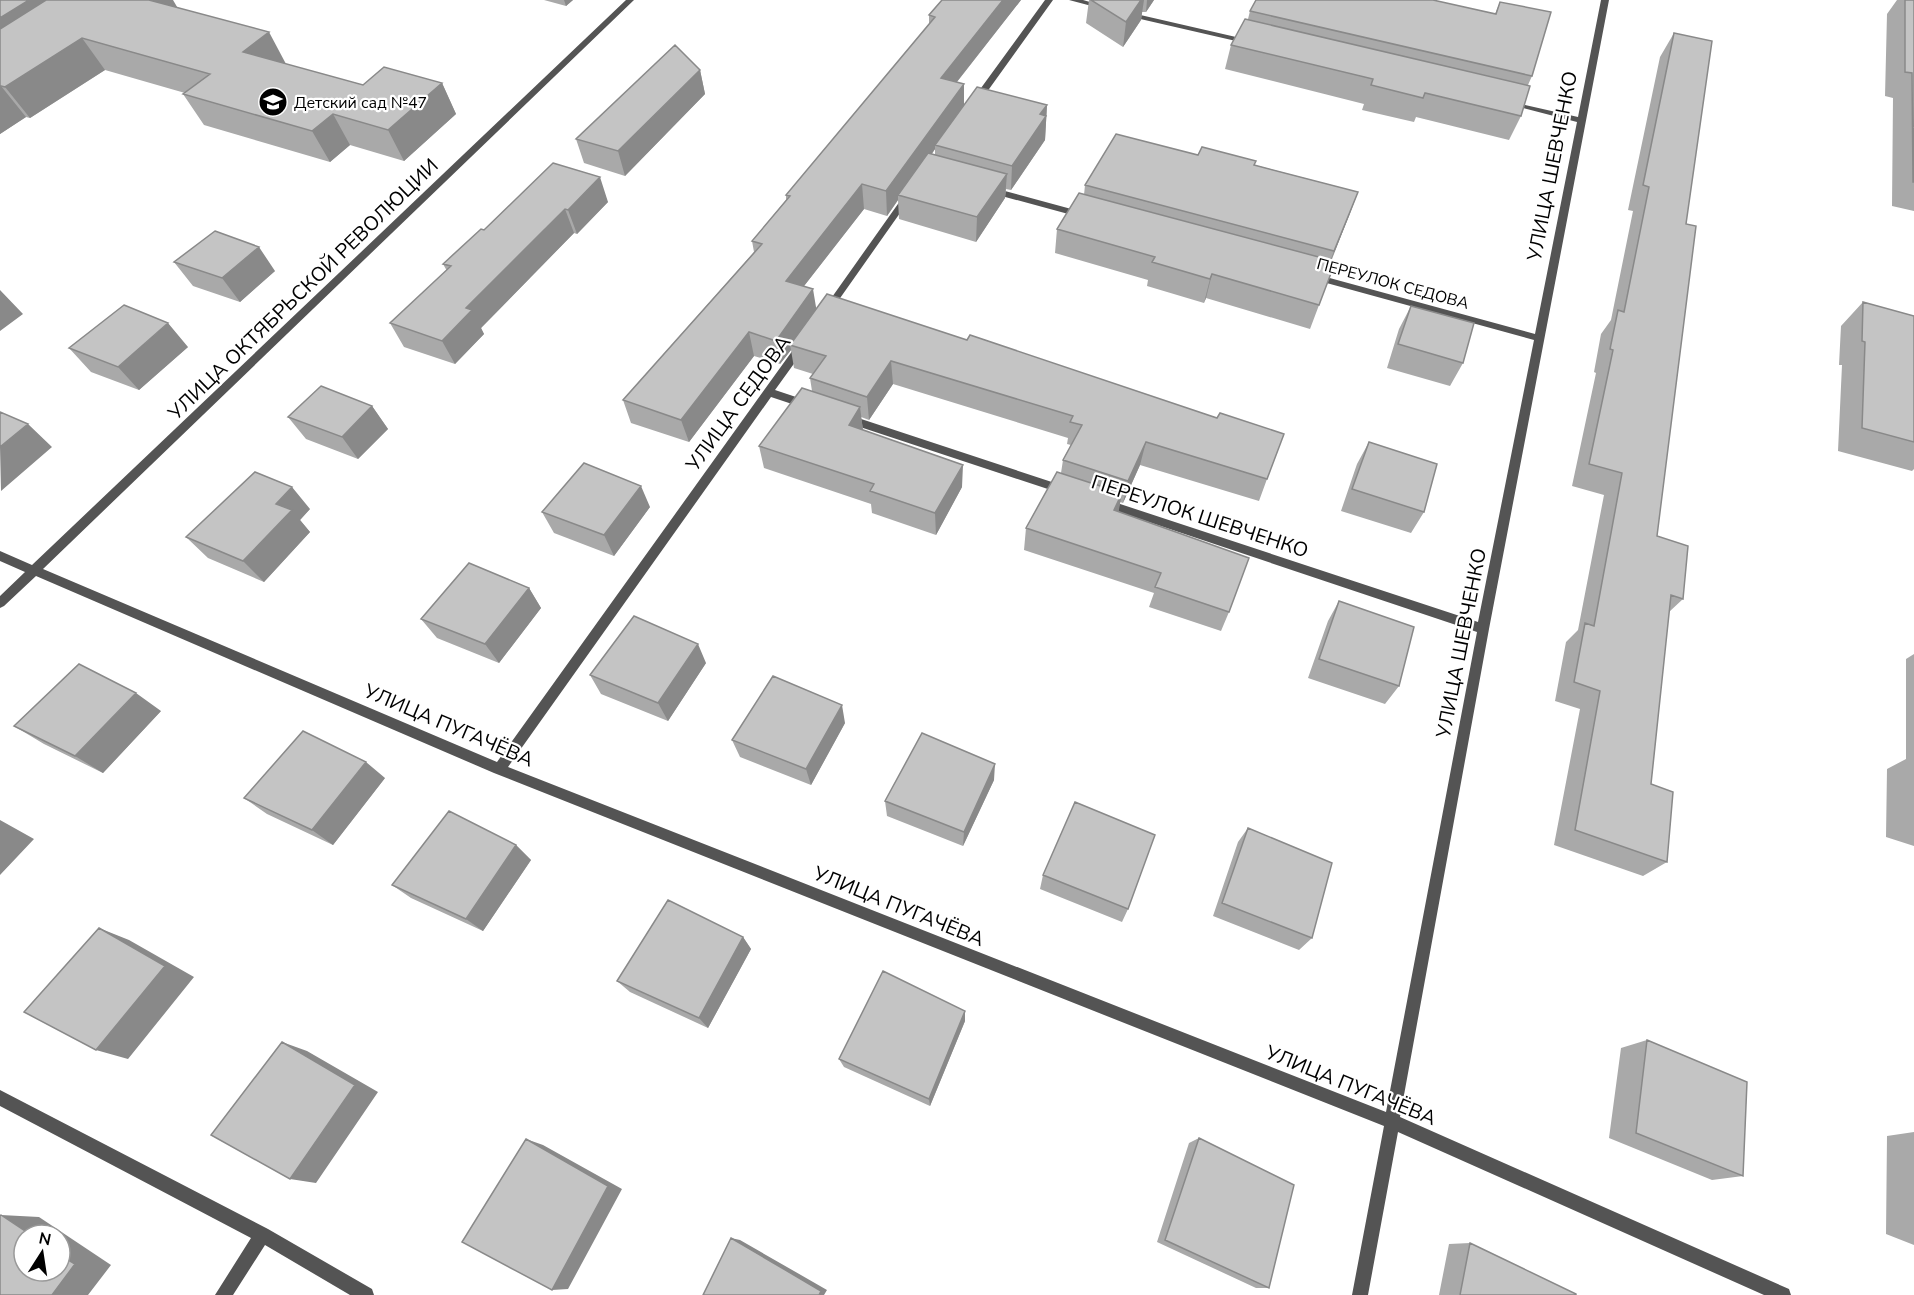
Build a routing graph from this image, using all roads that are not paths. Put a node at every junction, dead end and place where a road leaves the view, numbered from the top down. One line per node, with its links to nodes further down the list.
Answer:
1 (630, 0): 24 (street, УЛИЦА ОКТЯБРЬСКОЙ РЕВОЛЮЦИИ)
2 (1049, 0): 9 (street)
3 (1073, 0): 5 (street)
4 (1605, 0): 10 (street, УЛИЦА ШЕВЧЕНКО)
5 (1107, 8)
6 (1119, 11): 7 (street)
7 (1257, 44)
8 (1499, 101): 10 (street)
9 (967, 115)
10 (1580, 120): 17 (street, УЛИЦА ШЕВЧЕНКО)
11 (983, 188): 13 (street)
12 (912, 191): 15 (street)
13 (1099, 219)
14 (1308, 275): 17 (street, ПЕРЕУЛОК СЕДОВА)
15 (823, 315)
16 (809, 334): 18 (street, УЛИЦА СЕДОВА)
17 (1539, 338): 26 (street, УЛИЦА ШЕВЧЕНКО)
18 (768, 392): 19 (street); 27 (street, УЛИЦА СЕДОВА)
19 (814, 407)
20 (836, 414): 21 (street, ПЕРЕУЛОК ШЕВЧЕНКО)
21 (1075, 493)
22 (1097, 501): 26 (street, ПЕРЕУЛОК ШЕВЧЕНКО)
23 (0, 556): 24 (street, УЛИЦА ПУГАЧЁВА)
24 (36, 569): 25 (street, УЛИЦА ОКТЯБРЬСКОЙ РЕВОЛЮЦИИ); 27 (street, УЛИЦА ПУГАЧЁВА)
25 (0, 603)
26 (1483, 629): 29 (street, УЛИЦА ШЕВЧЕНКО)
27 (499, 769): 29 (street, УЛИЦА ПУГАЧЁВА)
28 (0, 1098): 30 (street)
29 (1393, 1122): 33 (street, УЛИЦА ШЕВЧЕНКО); 34 (street, УЛИЦА ПУГАЧЁВА)
30 (262, 1235): 31 (street); 32 (street)
31 (223, 1295)
32 (366, 1295)
33 (1360, 1295)
34 (1783, 1295)

